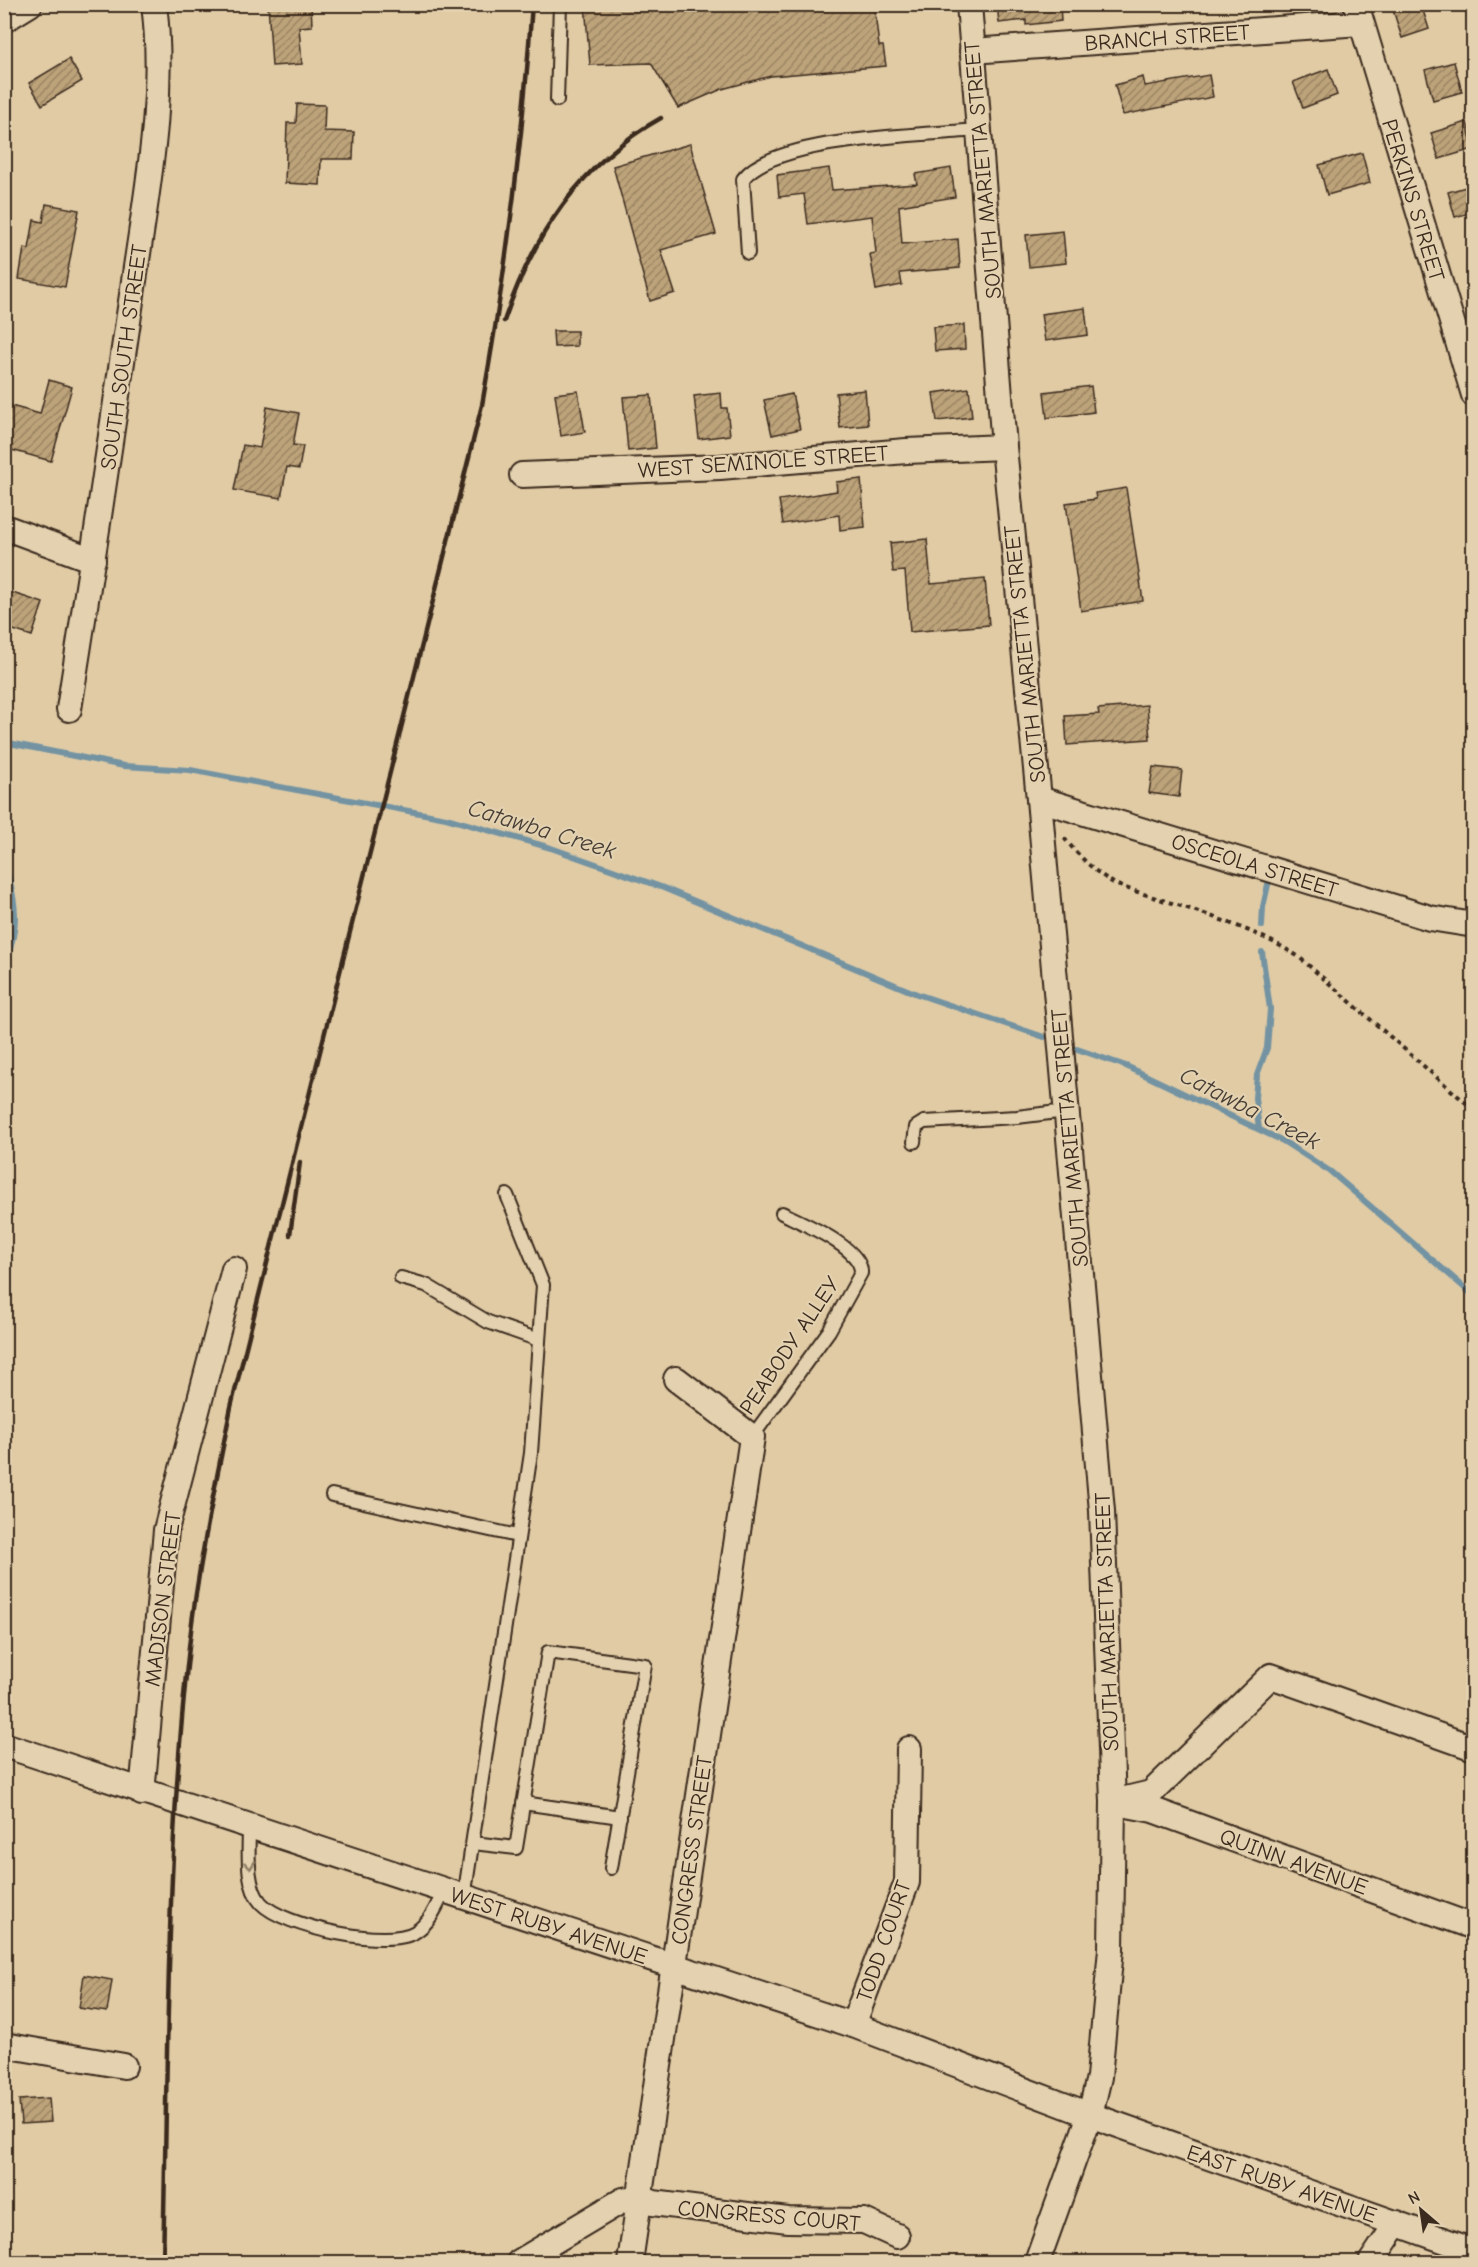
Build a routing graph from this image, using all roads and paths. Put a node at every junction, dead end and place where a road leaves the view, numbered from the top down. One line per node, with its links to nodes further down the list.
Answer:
1 (30, 4): 6 (street)
2 (154, 4): 15 (street, SOUTH SOUTH STREET)
3 (560, 4): 8 (lane)
4 (969, 4): 7 (street, SOUTH MARIETTA STREET)
5 (1358, 14): 7 (street, BRANCH STREET); 11 (street, PERKINS STREET)
6 (4, 20)
7 (972, 51): 9 (street, SOUTH MARIETTA STREET)
8 (557, 100)
9 (978, 130): 10 (lane); 12 (street, SOUTH MARIETTA STREET)
10 (748, 253)
11 (1473, 395)
12 (1004, 447): 13 (street, WEST SEMINOLE STREET); 17 (street, SOUTH MARIETTA STREET)
13 (522, 475)
14 (4, 527): 15 (street)
15 (93, 560): 16 (street, SOUTH SOUTH STREET)
16 (69, 709)
17 (1039, 799): 18 (street, SOUTH MARIETTA STREET); 19 (street, OSCEOLA STREET)
18 (1042, 832): 20 (path); 21 (street, SOUTH MARIETTA STREET)
19 (1473, 925)
20 (1473, 1110)
21 (1066, 1111): 22 (lane); 36 (street, SOUTH MARIETTA STREET)
22 (914, 1142)
23 (507, 1195): 27 (lane)
24 (782, 1213): 29 (lane, PEABODY ALLEY)
25 (234, 1269): 35 (street, MADISON STREET)
26 (401, 1278): 27 (lane)
27 (539, 1340): 31 (lane)
28 (676, 1379): 29 (street)
29 (752, 1437): 44 (street, CONGRESS STREET)
30 (332, 1495): 31 (lane)
31 (518, 1536): 40 (lane)
32 (4, 1745): 35 (street, WEST RUBY AVENUE)
33 (1473, 1748): 36 (street)
34 (909, 1749): 45 (street, TODD COURT)
35 (142, 1792): 39 (street, WEST RUBY AVENUE)
36 (1113, 1802): 43 (street, QUINN AVENUE); 48 (street, SOUTH MARIETTA STREET)
37 (523, 1803): 38 (lane); 38 (lane); 40 (lane)
38 (620, 1817): 41 (lane)
39 (249, 1827): 42 (street, WEST RUBY AVENUE); 42 (lane, one-way to 42)
40 (473, 1842): 42 (lane)
41 (611, 1868)
42 (454, 1894): 44 (street, WEST RUBY AVENUE)
43 (1473, 1927)
44 (674, 1966): 45 (street, WEST RUBY AVENUE); 49 (street, CONGRESS STREET)
45 (853, 2025): 48 (street, WEST RUBY AVENUE)
46 (4, 2045): 47 (street)
47 (124, 2066)
48 (1090, 2115): 50 (street, EAST RUBY AVENUE); 55 (street, SOUTH MARIETTA STREET)
49 (640, 2197): 51 (street, CONGRESS COURT); 53 (street); 54 (street, CONGRESS STREET)
50 (1396, 2223): 52 (street, EAST RUBY AVENUE); 56 (street)
51 (897, 2236)
52 (1473, 2251)
53 (519, 2262)
54 (630, 2262)
55 (1037, 2262)
56 (1371, 2262)

